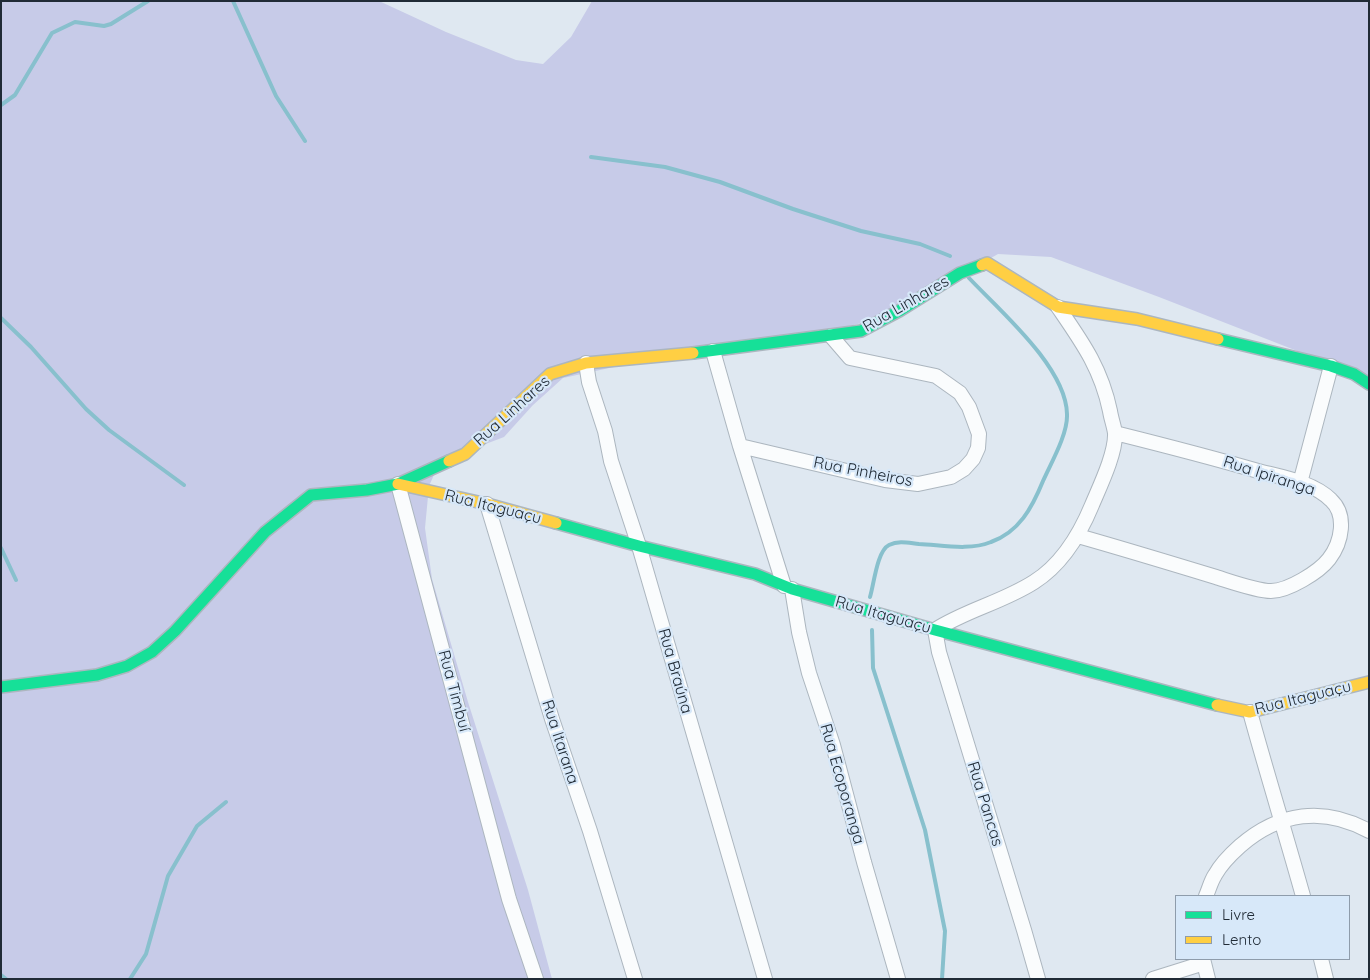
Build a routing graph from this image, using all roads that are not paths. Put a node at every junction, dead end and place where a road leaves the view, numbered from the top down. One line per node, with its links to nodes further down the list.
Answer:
1 (1058, 307): 2 (street, Rua Linhares); 5 (street, Rua Linhares); 7 (street)
2 (831, 336): 3 (street, Rua Linhares); 8 (street, Rua Pinheiros)
3 (713, 351): 4 (street, Rua Linhares); 8 (street, Rua Ecoporanga)
4 (586, 363): 10 (street, Rua Linhares); 13 (street, Rua Braúna)
5 (1331, 366): 6 (street, Rua Linhares); 9 (street)
6 (1369, 384)
7 (1115, 433): 9 (street, Rua Ipiranga); 12 (street)
8 (740, 446): 14 (street, Rua Ecoporanga)
9 (1300, 483): 12 (street, Rua Ipiranga)
10 (398, 484): 11 (street, Rua Itaguaçu); 17 (street); 25 (street, Rua Timbuí)
11 (487, 504): 13 (street, Rua Itaguaçu); 26 (street, Rua Itarana)
12 (1078, 536): 15 (street)
13 (639, 546): 14 (street, Rua Itaguaçu); 27 (street, Rua Braúna)
14 (788, 587): 15 (street, Rua Itaguaçu); 28 (street, Rua Ecoporanga)
15 (935, 630): 18 (street, Rua Itaguaçu); 29 (street, Rua Pancas)
16 (1369, 682): 18 (street, Rua Itaguaçu)
17 (1, 687)
18 (1250, 712): 19 (street)
19 (1282, 820): 20 (street); 21 (street); 22 (street)
20 (1369, 831)
21 (1206, 895)
22 (1303, 895)
23 (1321, 960): 32 (street)
24 (1204, 961): 30 (street); 31 (street)
25 (536, 979)
26 (635, 979)
27 (765, 979)
28 (898, 979)
29 (1038, 979)
30 (1153, 979)
31 (1208, 979)
32 (1326, 979)

